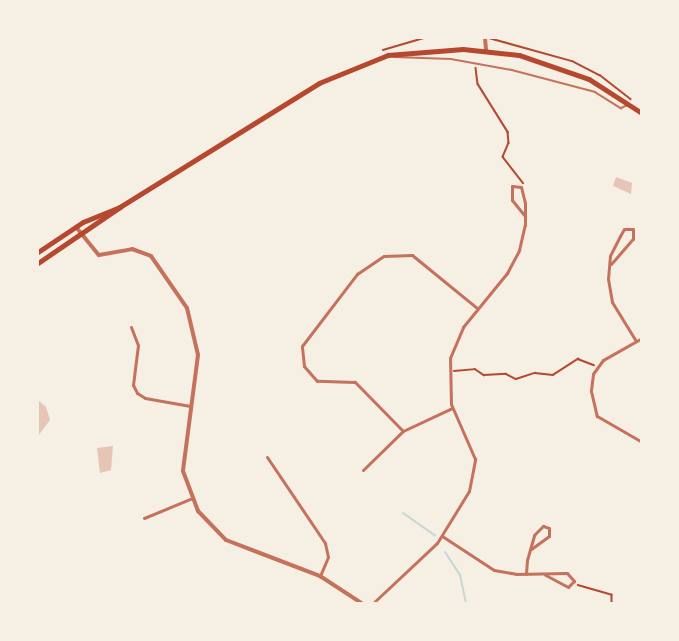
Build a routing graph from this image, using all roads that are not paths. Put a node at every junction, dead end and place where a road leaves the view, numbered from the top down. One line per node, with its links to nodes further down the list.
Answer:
1 (486, 38): 3 (street)
2 (422, 50): 3 (main road); 4 (main road); 5 (lane)
3 (486, 50): 6 (main road)
4 (388, 55): 5 (lane); 8 (main road)
5 (424, 59): 6 (lane)
6 (629, 104): 7 (main road)
7 (642, 113)
8 (120, 207): 10 (main road); 11 (main road)
9 (525, 216): 9 (street); 15 (street)
10 (76, 227): 11 (street); 12 (main road)
11 (81, 235): 13 (main road); 19 (street)
12 (38, 252)
13 (38, 263)
14 (611, 264): 14 (street); 18 (street)
15 (477, 308): 20 (street); 21 (street)
16 (131, 327): 19 (street)
17 (642, 338): 18 (street)
18 (636, 341): 22 (street)
19 (190, 406): 25 (street)
20 (452, 408): 21 (street); 27 (street)
21 (403, 431): 24 (street)
22 (642, 442)
23 (267, 457): 31 (street)
24 (363, 470)
25 (190, 498): 26 (street); 31 (street)
26 (144, 518)
27 (442, 536): 29 (street); 33 (street)
28 (531, 549): 28 (street); 29 (street)
29 (526, 574): 30 (street)
30 (545, 575): 30 (street)
31 (320, 576): 32 (street)
32 (363, 603)
33 (372, 603)

